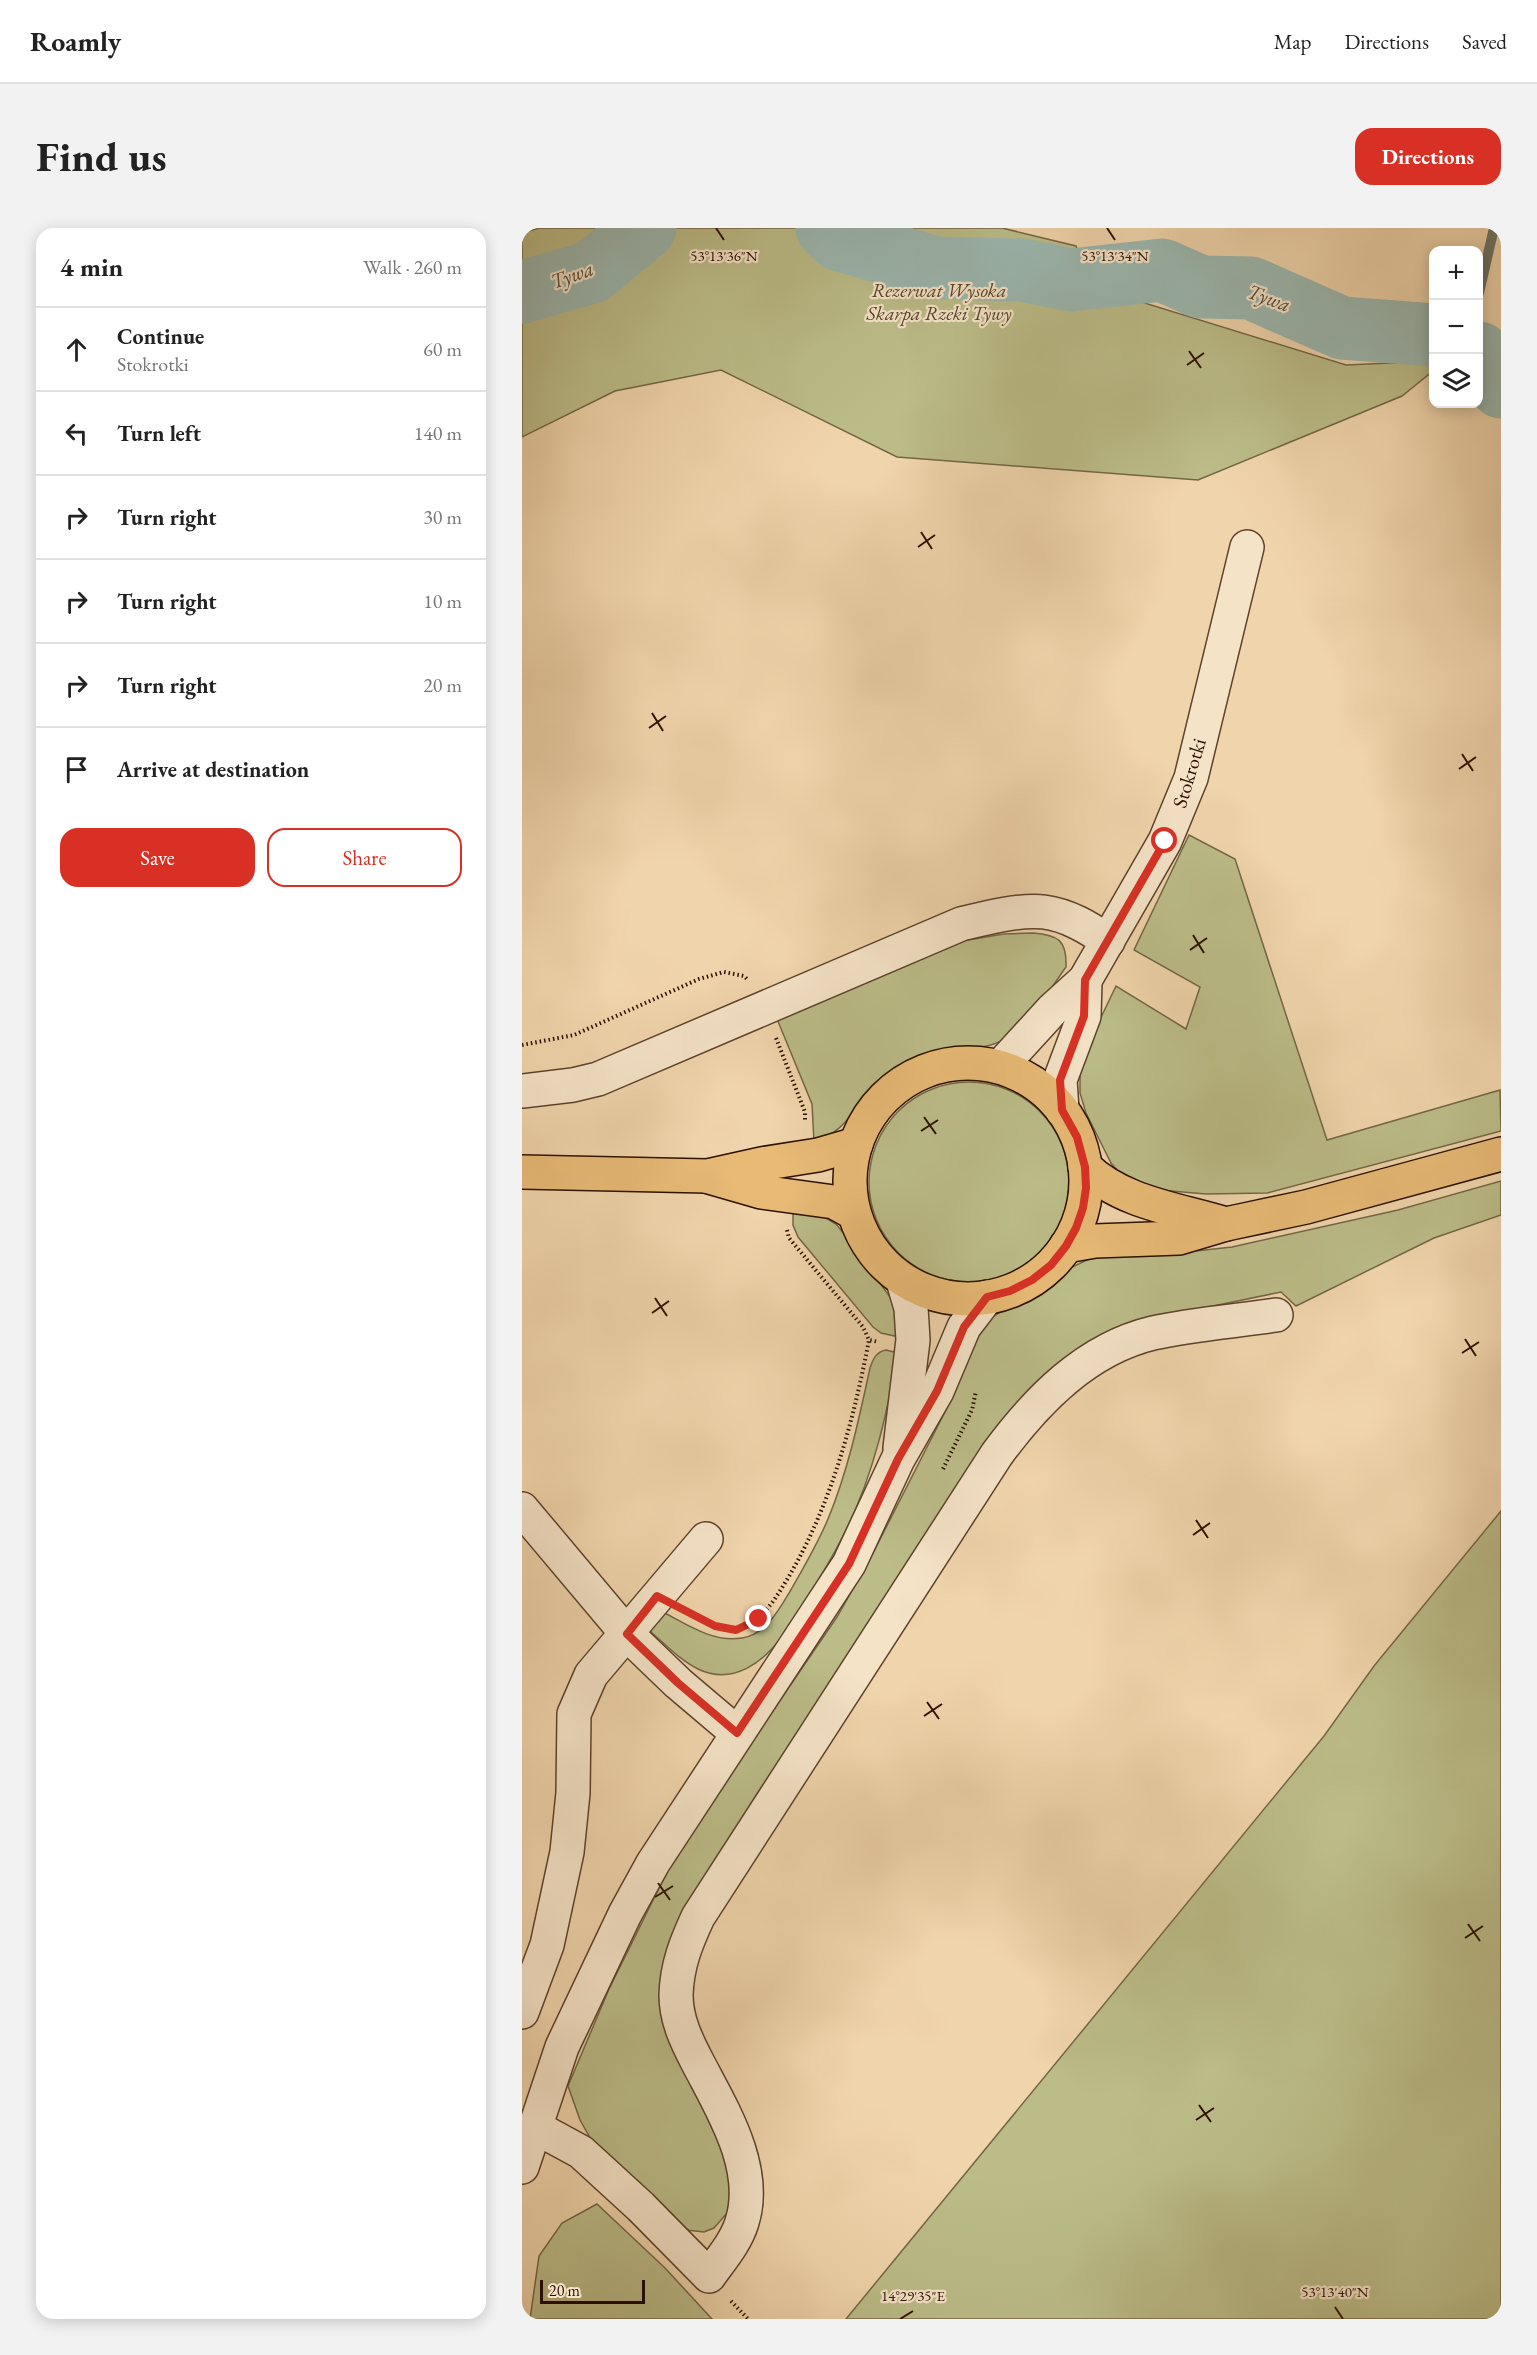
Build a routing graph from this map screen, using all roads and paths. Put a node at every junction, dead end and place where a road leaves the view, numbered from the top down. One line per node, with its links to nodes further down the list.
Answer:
1 (1247, 547): 2 (street, Stokrotki)
2 (1108, 941): 3 (street, Stokrotki); 5 (street)
3 (1085, 980): 4 (street, Stokrotki); 6 (street, Stokrotki)
4 (1000, 1067): 6 (main road); 7 (main road)
5 (522, 1091)
6 (1062, 1110): 9 (main road)
7 (856, 1144): 11 (main road); 12 (main road)
8 (1501, 1154): 13 (main road)
9 (1085, 1167): 13 (main road); 14 (main road)
10 (522, 1172): 11 (main road)
11 (707, 1176): 12 (main road)
12 (854, 1213): 15 (main road)
13 (1226, 1224): 14 (main road)
14 (1066, 1246): 16 (main road)
15 (903, 1281): 16 (main road); 19 (street)
16 (987, 1297): 19 (street)
17 (1276, 1315): 26 (street)
18 (869, 1340): 22 (path)
19 (898, 1459): 24 (street)
20 (522, 1509): 23 (street)
21 (706, 1539): 22 (street)
22 (657, 1596): 23 (street)
23 (627, 1634): 24 (street); 25 (street)
24 (737, 1733): 26 (street)
25 (522, 2012)
26 (535, 2127): 27 (street)
27 (522, 2167)

